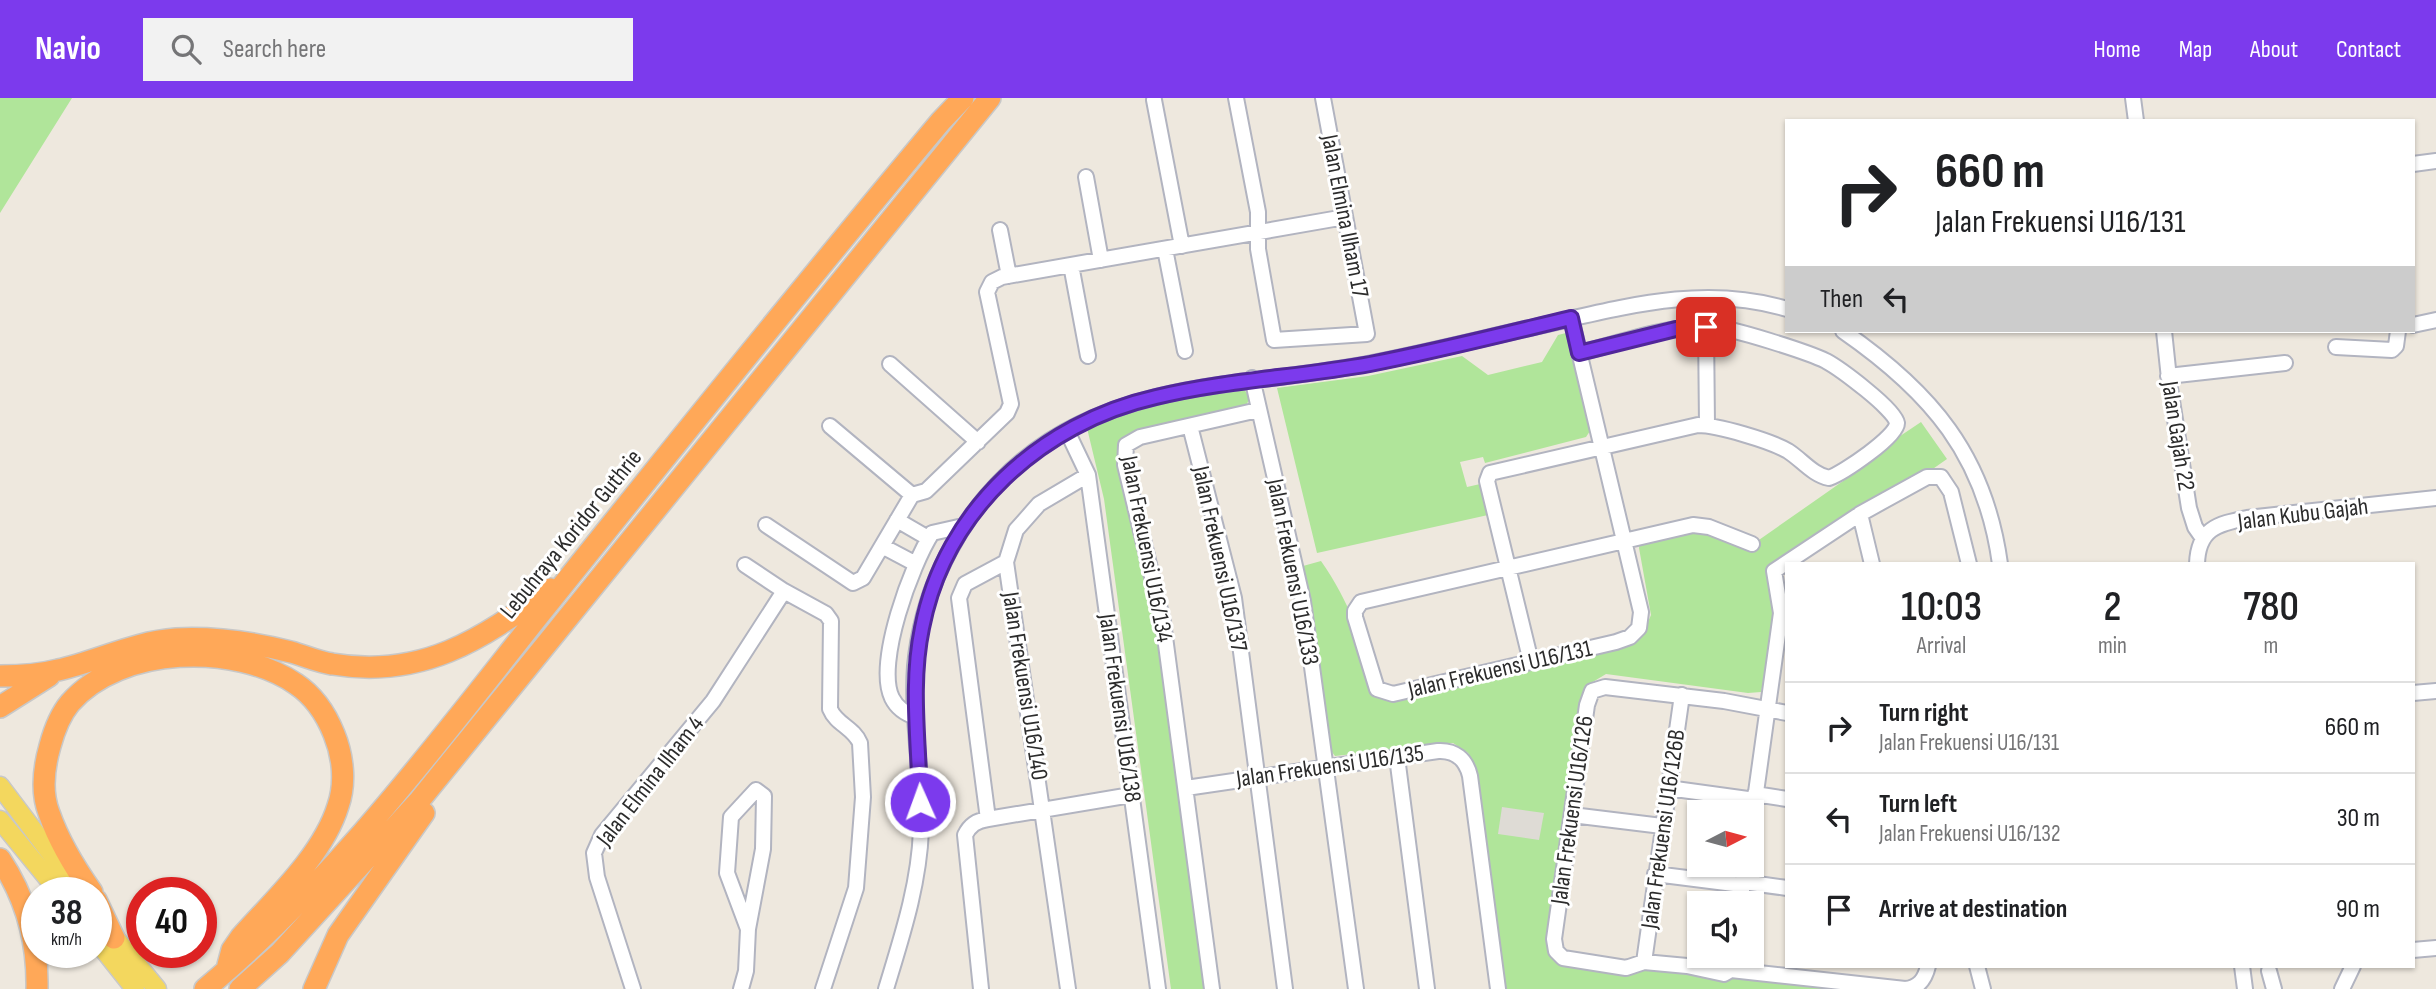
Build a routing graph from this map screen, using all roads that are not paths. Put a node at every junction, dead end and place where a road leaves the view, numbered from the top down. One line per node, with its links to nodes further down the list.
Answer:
1 (943, 98): 9 (highway)
2 (962, 98): 9 (highway, Lebuhraya Koridor Guthrie)
3 (990, 98): 68 (highway, Lebuhraya Koridor Guthrie)
4 (1236, 98): 15 (street)
5 (1323, 98): 13 (street, Jalan Elmina Ilham 17)
6 (2133, 98): 8 (street)
7 (1154, 100): 16 (street)
8 (2136, 119)
9 (941, 121): 66 (highway, Lebuhraya Koridor Guthrie)
10 (2436, 161): 11 (street)
11 (2415, 164)
12 (1086, 177): 18 (street)
13 (1345, 217): 15 (street); 15 (street, Jalan Elmina Ilham 17)
14 (1000, 230): 20 (street)
15 (1258, 233): 16 (street)
16 (1182, 246): 17 (street)
17 (1165, 249): 18 (street); 30 (street)
18 (1101, 260): 19 (street)
19 (1071, 265): 20 (street); 32 (street)
20 (1009, 276): 42 (street)
21 (1785, 309): 22 (street)
22 (1571, 318): 31 (street, Jalan Frekuensi U16/131); 36 (street)
23 (2436, 320): 24 (street)
24 (2415, 325)
25 (1706, 327): 31 (street); 38 (street); 38 (street)
26 (1846, 333): 60 (street)
27 (2164, 333): 35 (street, Jalan Gajah 22)
28 (2398, 333): 29 (street)
29 (2336, 347)
30 (1185, 351)
31 (1579, 353): 43 (street, Jalan Frekuensi U16/131)
32 (1088, 356)
33 (2285, 363): 35 (street)
34 (890, 364): 42 (street)
35 (2168, 376): 51 (street, Jalan Gajah 22)
36 (1252, 379): 37 (street, Jalan Frekuensi U16/133); 41 (street)
37 (1258, 410): 40 (street, Jalan Frekuensi U16/134); 80 (street, Jalan Frekuensi U16/133)
38 (1707, 425): 43 (street)
39 (830, 426): 45 (street)
40 (1190, 426): 81 (street, Jalan Frekuensi U16/137); 83 (street, Jalan Frekuensi U16/134)
41 (1067, 431): 44 (street, Jalan Frekuensi U16/138); 50 (street)
42 (978, 442): 45 (street)
43 (1601, 445): 53 (street, Jalan Frekuensi U16/131); 65 (street)
44 (1088, 475): 56 (street); 85 (street, Jalan Frekuensi U16/138)
45 (912, 495): 48 (street)
46 (2436, 498): 51 (street, Jalan Kubu Gajah)
47 (1860, 514): 57 (street); 58 (street); 59 (street)
48 (897, 520): 52 (street); 55 (street)
49 (766, 525): 55 (street)
50 (963, 526): 52 (street); 78 (street)
51 (2202, 537): 61 (street)
52 (928, 538): 63 (street)
53 (1623, 541): 54 (street); 65 (street, Jalan Frekuensi U16/131); 69 (street, Jalan Frekuensi U16/131)
54 (1752, 544)
55 (882, 546): 63 (street)
56 (1006, 562): 89 (street, Jalan Frekuensi U16/140); 91 (street)
57 (1787, 562)
58 (1872, 562)
59 (1968, 562)
60 (2000, 562)
61 (2197, 562)
62 (1785, 563): 76 (street)
63 (916, 564): 78 (street)
64 (745, 565): 67 (street)
65 (1508, 568): 69 (street); 69 (street, Jalan Frekuensi U16/131)
66 (572, 574): 70 (highway); 117 (highway, Lebuhraya Koridor Guthrie)
67 (784, 591): 126 (street, Jalan Elmina Ilham 4); 128 (street)
68 (537, 654): 124 (highway, Lebuhraya Koridor Guthrie); 125 (highway)
69 (1531, 662)
70 (60, 670): 71 (highway); 75 (highway)
71 (0, 676)
72 (2436, 691): 73 (street)
73 (2415, 693)
74 (1682, 695): 76 (street, Jalan Frekuensi U16/126); 84 (street, Jalan Frekuensi U16/126B); 90 (street, Jalan Frekuensi U16/126)
75 (0, 707)
76 (1768, 712): 77 (street, Jalan Frekuensi U16/126); 86 (street)
77 (1785, 713)
78 (916, 717): 129 (street)
79 (1397, 757): 80 (street, Jalan Frekuensi U16/135); 136 (street); 137 (street, Jalan Frekuensi U16/135)
80 (1327, 766): 81 (street, Jalan Frekuensi U16/135); 135 (street, Jalan Frekuensi U16/133)
81 (1258, 776): 83 (street, Jalan Frekuensi U16/135); 134 (street, Jalan Frekuensi U16/137)
82 (0, 786): 97 (main road)
83 (1186, 788): 133 (street)
84 (1668, 788): 86 (street); 93 (street, Jalan Frekuensi U16/126B)
85 (1131, 795): 89 (street); 132 (street, Jalan Frekuensi U16/138)
86 (1755, 797): 87 (street); 88 (street)
87 (1785, 799)
88 (1755, 800)
89 (1044, 810): 91 (street); 131 (street, Jalan Frekuensi U16/140)
90 (1572, 815): 93 (street); 107 (street, Jalan Frekuensi U16/126)
91 (988, 819): 130 (street)
92 (0, 820): 96 (main road)
93 (1662, 826): 95 (street, Jalan Frekuensi U16/126B)
94 (0, 859): 121 (highway)
95 (1655, 874): 100 (street); 107 (street, Jalan Frekuensi U16/126B)
96 (47, 877)
97 (69, 877)
98 (83, 877): 117 (highway)
99 (1744, 877): 100 (street)
100 (1743, 884): 101 (street); 102 (street)
101 (1785, 888)
102 (1742, 891)
103 (748, 929): 103 (street); 127 (street)
104 (112, 948): 119 (main road)
105 (2436, 948): 106 (street)
106 (2415, 950)
107 (1644, 962): 108 (street)
108 (1687, 966)
109 (1696, 968): 110 (street)
110 (1728, 968)
111 (1756, 968): 120 (street)
112 (1828, 968): 120 (street)
113 (1927, 968): 120 (street)
114 (1978, 968): 138 (street)
115 (2242, 968): 139 (street)
116 (2352, 968): 141 (street)
117 (227, 971): 123 (highway, Lebuhraya Koridor Guthrie)
118 (2269, 971): 140 (street)
119 (137, 982): 122 (main road)
120 (1825, 982)
121 (37, 989)
122 (157, 989)
123 (205, 989)
124 (240, 989)
125 (314, 989)
126 (633, 989)
127 (741, 989)
128 (823, 989)
129 (886, 989)
130 (981, 989)
131 (1068, 989)
132 (1157, 989)
133 (1212, 989)
134 (1284, 989)
135 (1356, 989)
136 (1427, 989)
137 (1498, 989)
138 (1983, 989)
139 (2245, 989)
140 (2274, 989)
141 (2342, 989)

